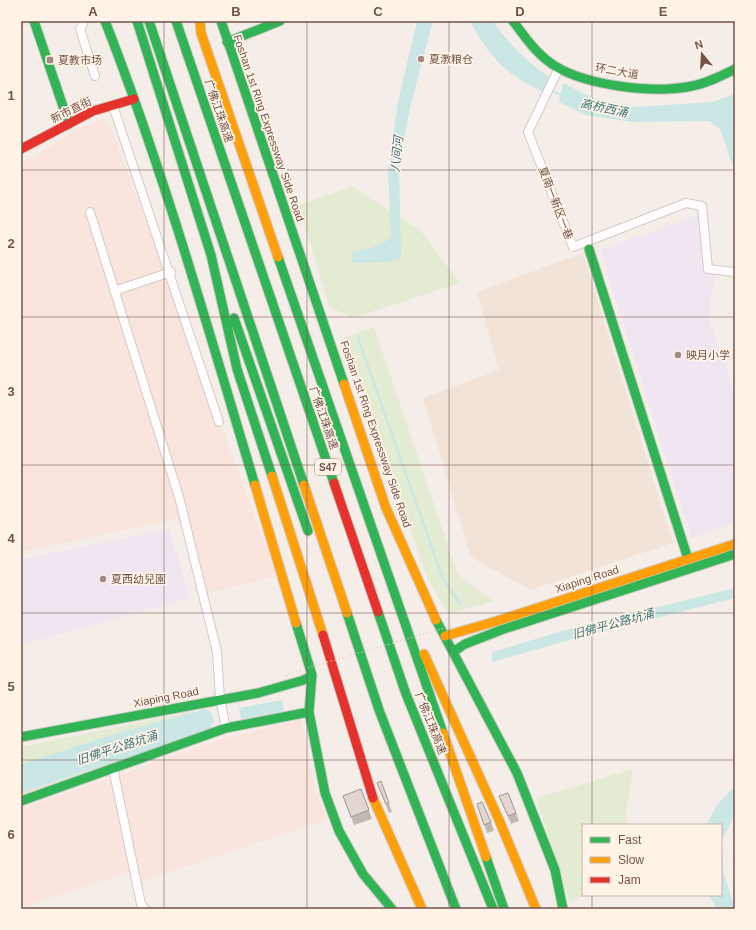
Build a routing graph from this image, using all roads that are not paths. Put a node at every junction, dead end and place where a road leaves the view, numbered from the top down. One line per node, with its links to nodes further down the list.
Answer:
1 (34, 21): 17 (main road)
2 (105, 21): 15 (main road)
3 (137, 21): 21 (main road)
4 (149, 21): 35 (main road, S47)
5 (176, 21): 46 (main road, 广佛江珠高速 / S47)
6 (198, 21): 30 (main road)
7 (221, 21): 11 (main road, Foshan 1st Ring Expressway Side Road)
8 (280, 21): 11 (main road)
9 (513, 21): 12 (main road, 环二大道)
10 (83, 24): 14 (street)
11 (227, 42): 32 (main road, Foshan 1st Ring Expressway Side Road)
12 (559, 68): 13 (main road, 环二大道); 23 (street, 夏南一新区一巷)
13 (735, 69)
14 (95, 76)
15 (134, 99): 16 (main road, 新市直街); 34 (main road)
16 (113, 106): 17 (main road, 新市直街); 22 (street)
17 (69, 124): 18 (main road, 新市直街)
18 (21, 149)
19 (90, 212): 24 (street)
20 (589, 249): 29 (main road)
21 (211, 255): 26 (main road); 44 (main road)
22 (171, 272): 24 (street); 25 (street)
23 (735, 272)
24 (114, 291): 36 (street)
25 (219, 422)
26 (312, 543)
27 (735, 544): 29 (main road, Xiaping Road)
28 (735, 554): 33 (main road, Xiaping Road)
29 (688, 559): 32 (main road, Xiaping Road)
30 (386, 571): 47 (main road); 48 (main road)
31 (338, 618): 35 (main road)
32 (445, 636): 33 (main road, Foshan 1st Ring Expressway Side Road)
33 (453, 652): 49 (main road, Foshan 1st Ring Expressway Side Road)
34 (312, 675): 36 (main road, Xiaping Road); 37 (main road)
35 (368, 678): 45 (main road, S47)
36 (220, 699): 38 (street); 39 (main road, Xiaping Road)
37 (309, 712): 38 (main road); 43 (main road)
38 (226, 728): 40 (main road)
39 (21, 737)
40 (113, 768): 41 (main road); 42 (street)
41 (21, 801)
42 (145, 909)
43 (392, 909)
44 (422, 909)
45 (456, 909)
46 (493, 909)
47 (504, 909)
48 (536, 909)
49 (563, 909)

